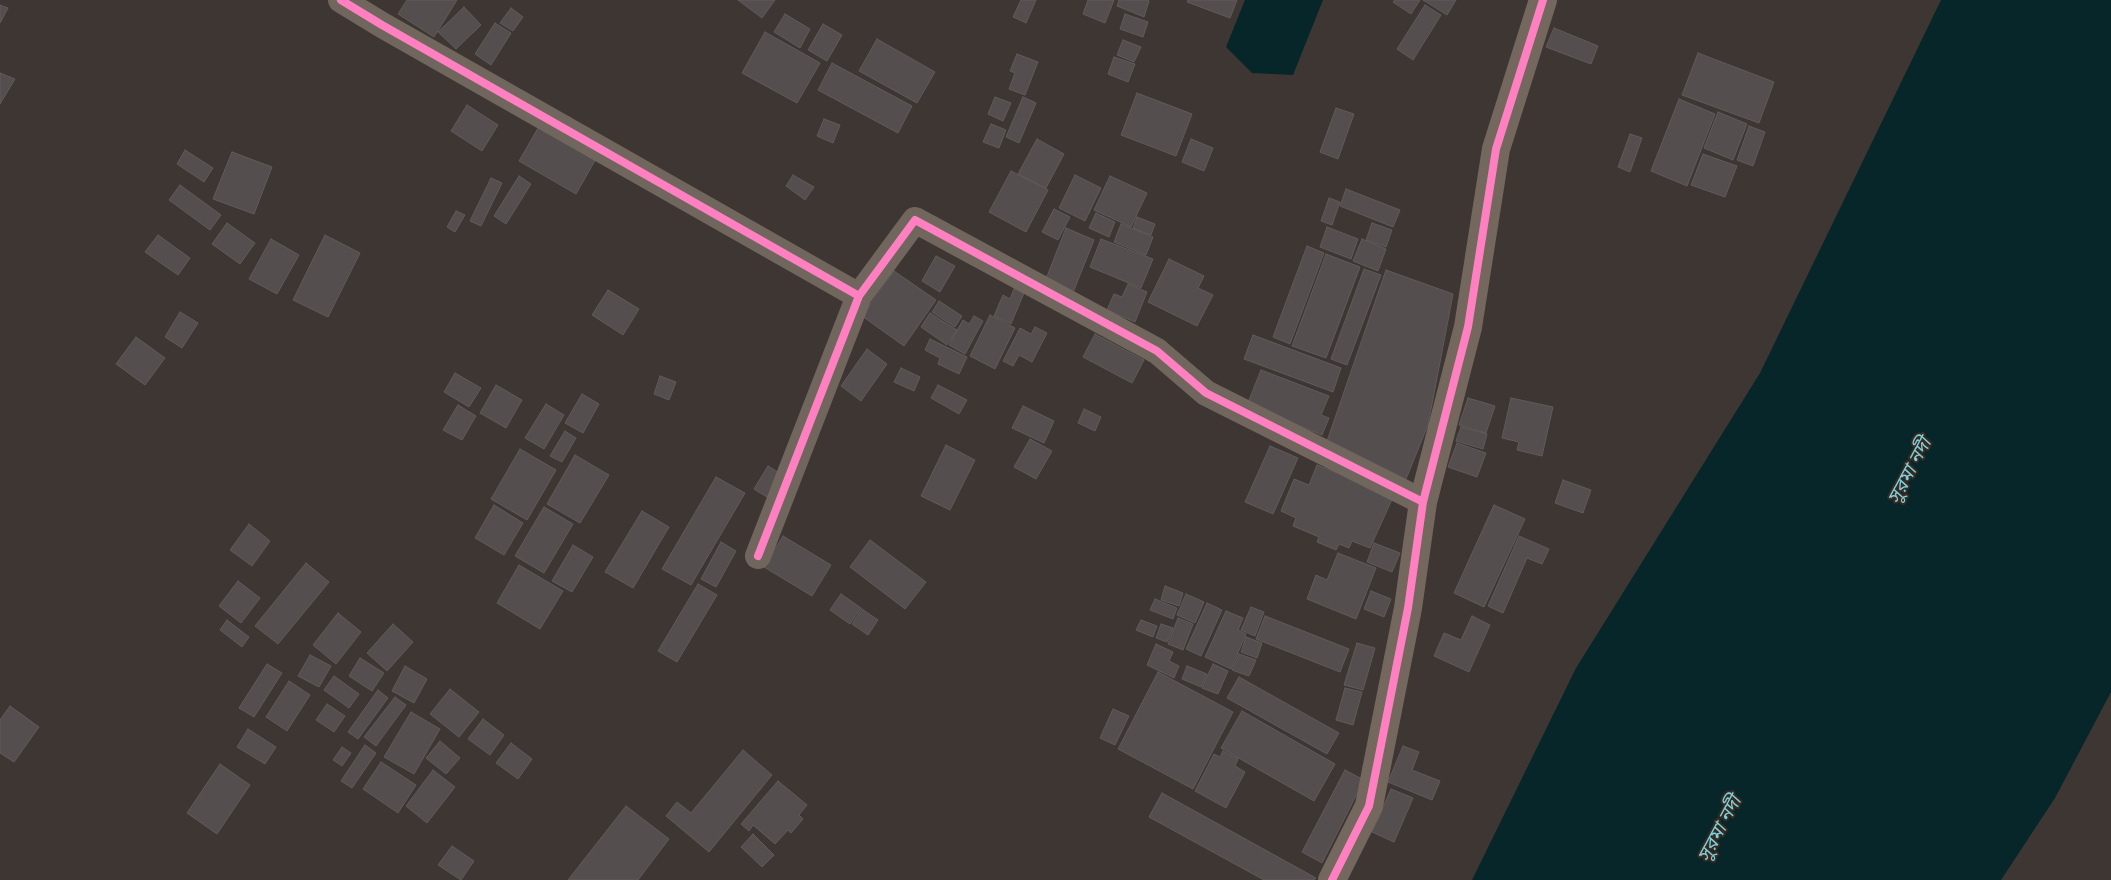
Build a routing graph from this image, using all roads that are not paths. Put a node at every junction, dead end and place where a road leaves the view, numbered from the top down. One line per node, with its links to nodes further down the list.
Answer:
1 (341, 0): 3 (street)
2 (1543, 0): 4 (street)
3 (859, 296): 4 (street); 5 (street)
4 (1423, 502): 6 (street)
5 (758, 556)
6 (1332, 880)

